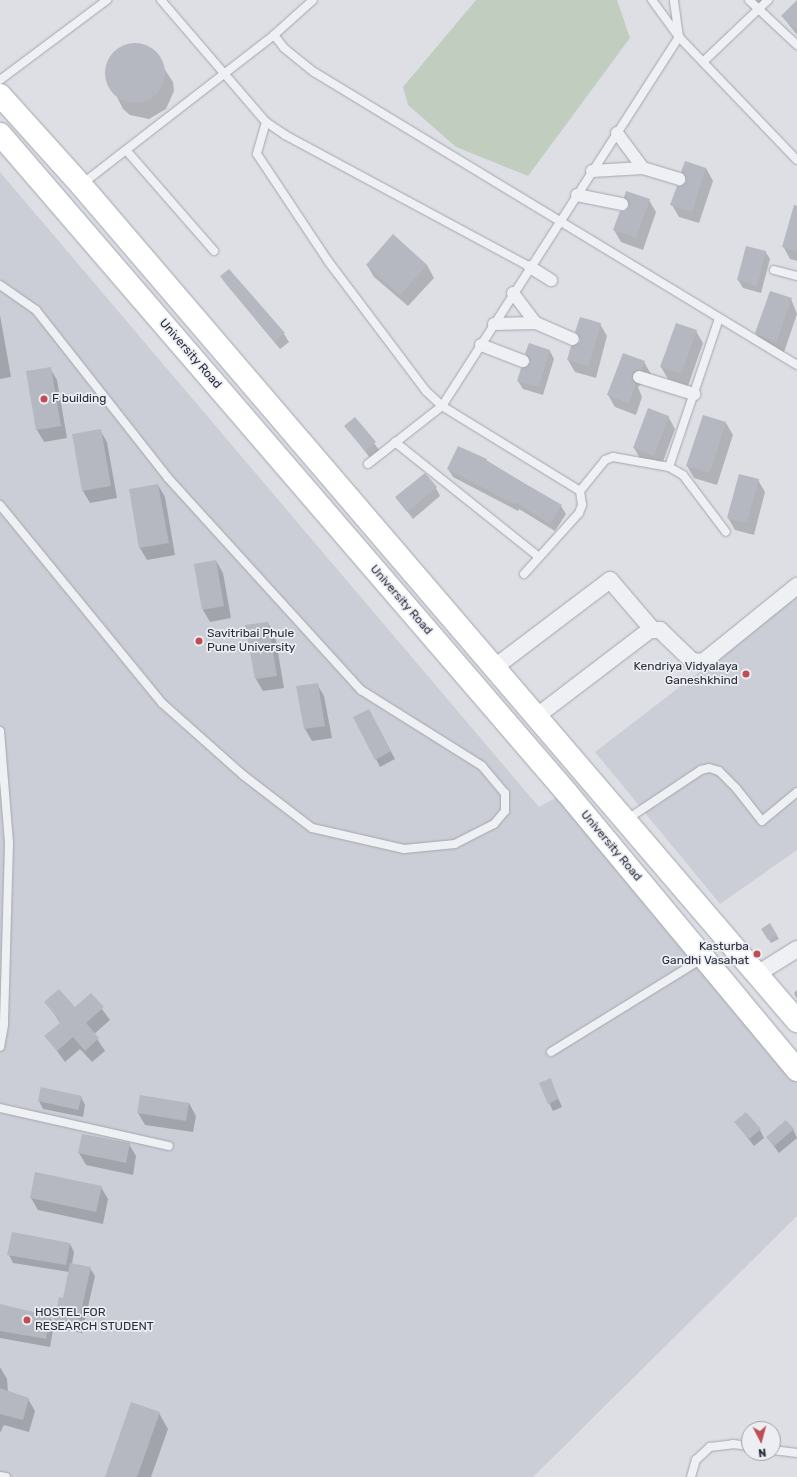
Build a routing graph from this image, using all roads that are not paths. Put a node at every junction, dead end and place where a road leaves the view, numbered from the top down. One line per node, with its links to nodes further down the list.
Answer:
1 (107, 0): 14 (lane)
2 (161, 0): 13 (lane)
3 (313, 0): 9 (lane)
4 (652, 0): 10 (lane)
5 (674, 0): 10 (lane)
6 (749, 0): 8 (lane)
7 (768, 0): 8 (lane)
8 (759, 9): 11 (lane); 12 (lane)
9 (274, 35): 13 (lane); 27 (lane)
10 (679, 37): 12 (lane); 17 (lane)
11 (797, 45)
12 (703, 62): 20 (lane)
13 (225, 73): 16 (lane); 19 (lane)
14 (0, 80)
15 (0, 95): 24 (main road)
16 (266, 122): 29 (lane); 44 (lane)
17 (617, 133): 21 (street); 22 (lane)
18 (0, 134): 62 (main road, University Road)
19 (126, 150): 24 (lane); 28 (lane)
20 (797, 160)
21 (643, 168): 22 (street); 23 (street)
22 (592, 171): 25 (lane)
23 (679, 179)
24 (81, 185): 55 (main road)
25 (577, 195): 26 (street); 27 (lane)
26 (622, 204)
27 (560, 221): 29 (lane); 35 (lane)
28 (214, 251)
29 (530, 267): 32 (street); 34 (lane)
30 (774, 270): 31 (lane)
31 (797, 276)
32 (551, 280)
33 (0, 285): 49 (lane)
34 (514, 293): 36 (street); 37 (lane)
35 (719, 318): 41 (lane); 43 (lane)
36 (536, 323): 37 (street); 38 (street)
37 (494, 324): 39 (lane)
38 (573, 339)
39 (481, 345): 40 (street); 44 (lane)
40 (523, 362)
41 (797, 365)
42 (639, 377): 43 (street)
43 (694, 394): 47 (lane)
44 (442, 406): 45 (lane); 48 (lane)
45 (396, 442): 46 (lane); 51 (lane)
46 (368, 464)
47 (669, 467): 48 (lane); 50 (lane)
48 (580, 491): 51 (lane)
49 (0, 505)
50 (726, 532)
51 (539, 558): 52 (lane)
52 (524, 574)
53 (797, 586): 54 (street)
54 (652, 629): 55 (street); 56 (street)
55 (495, 667): 56 (main road)
56 (537, 716): 60 (main road)
57 (0, 730): 59 (lane)
58 (797, 792): 60 (lane)
59 (3, 803): 65 (lane)
60 (626, 820): 63 (main road)
61 (797, 949): 63 (street)
62 (704, 957): 66 (lane); 67 (main road, University Road)
63 (757, 974): 64 (main road)
64 (797, 1021)
65 (0, 1047)
66 (551, 1052)
67 (797, 1070)
68 (0, 1108): 69 (lane)
69 (169, 1146)
70 (741, 1445): 75 (lane)
71 (781, 1451): 72 (lane)
72 (797, 1453)
73 (0, 1476): 74 (lane)
74 (6, 1477)
75 (691, 1477)

